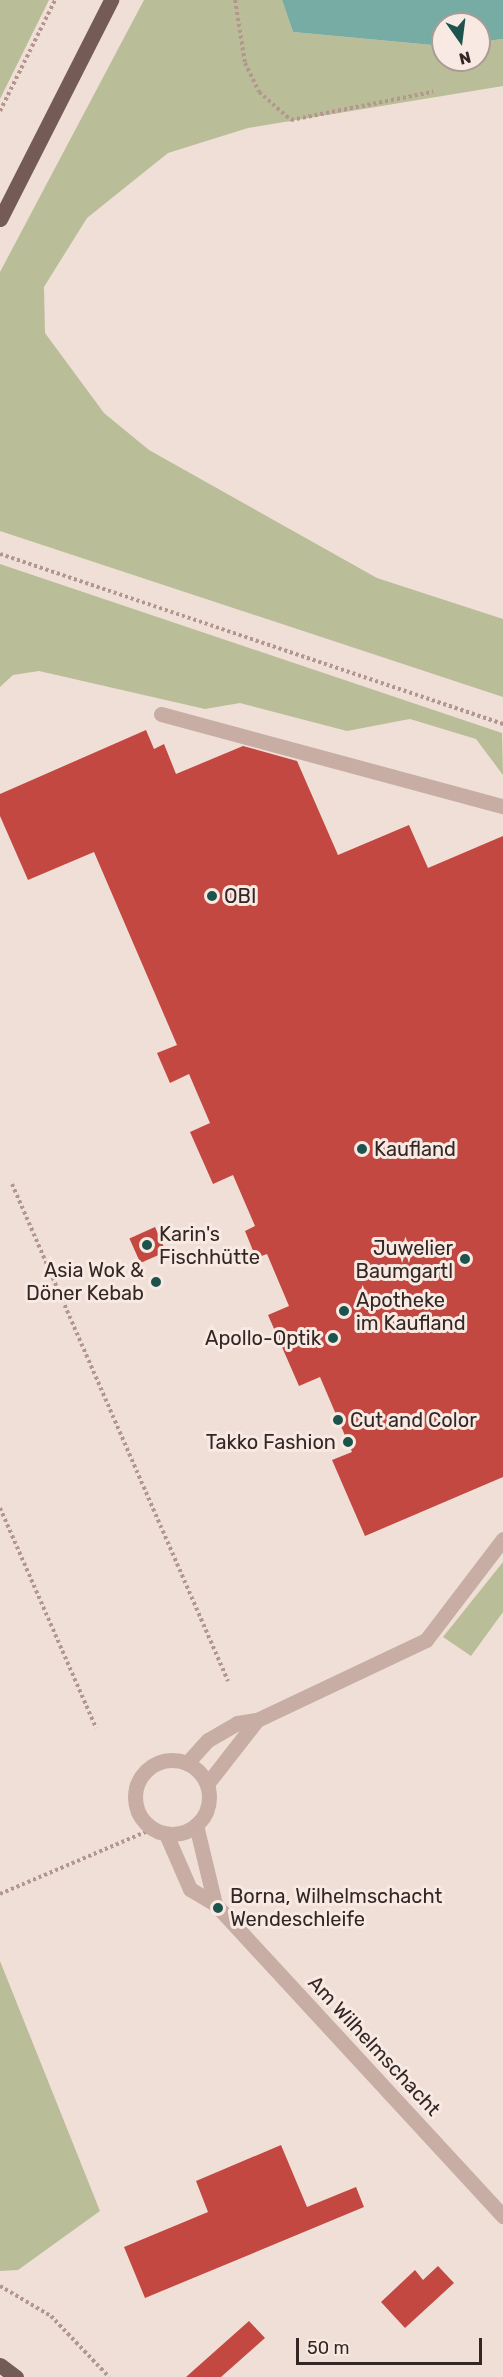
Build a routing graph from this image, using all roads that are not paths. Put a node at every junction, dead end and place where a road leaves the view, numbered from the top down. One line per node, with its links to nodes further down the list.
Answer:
1 (111, 0): 2 (main road)
2 (0, 219)
3 (161, 714): 4 (street)
4 (503, 806)
5 (503, 1539): 6 (street)
6 (257, 1720): 7 (street); 8 (street)
7 (187, 1763): 8 (street); 10 (street, Am Wilhelmschacht)
8 (207, 1784): 9 (street)
9 (196, 1826): 10 (street); 11 (street, Am Wilhelmschacht)
10 (159, 1831): 11 (street, Am Wilhelmschacht)
11 (215, 1904): 12 (street, Am Wilhelmschacht)
12 (503, 2216)
13 (0, 2365): 14 (main road)
14 (16, 2377)

